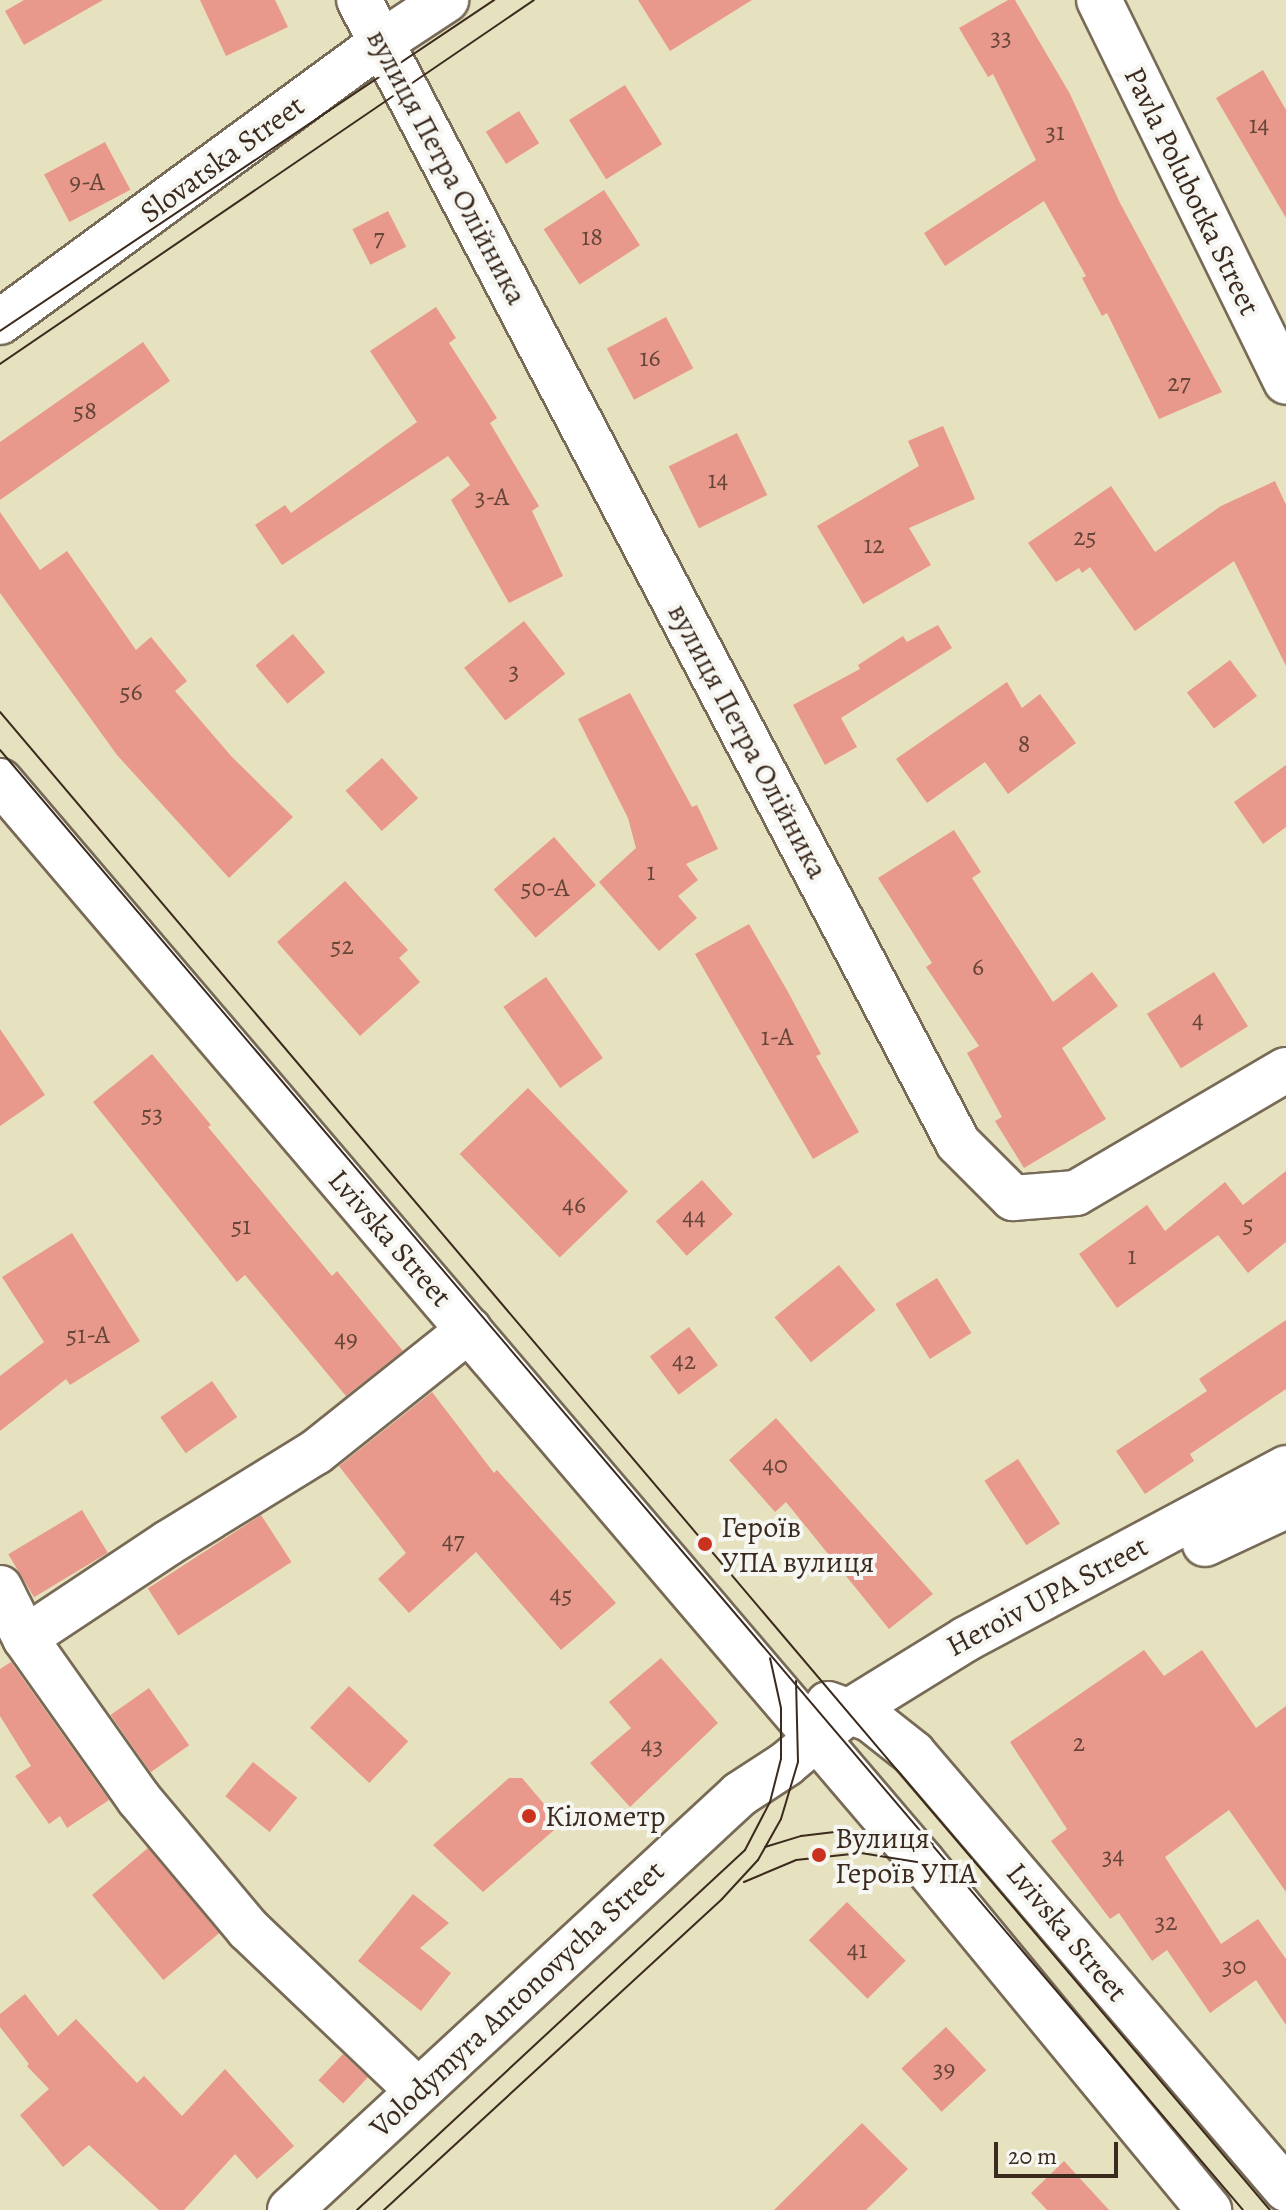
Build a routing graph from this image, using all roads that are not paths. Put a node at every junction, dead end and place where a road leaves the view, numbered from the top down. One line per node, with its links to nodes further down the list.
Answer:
1 (359, 0): 4 (street, вулиця Петра Олійника)
2 (446, 0): 4 (street, Slovatska Street)
3 (1099, 0): 6 (street, Pavla Polubotka Street)
4 (382, 42): 5 (street, Slovatska Street); 8 (street, вулиця Петра Олійника)
5 (0, 322)
6 (1286, 382)
7 (0, 781): 9 (street, Lvivska Street)
8 (1286, 1070)
9 (469, 1330): 13 (street); 14 (street, Lvivska Street)
10 (1286, 1468): 14 (street, Heroiv UPA Street)
11 (1286, 1506): 14 (street, Heroiv UPA Street)
12 (0, 1588): 13 (street)
13 (25, 1638): 15 (street)
14 (829, 1736): 15 (street, Volodymyra Antonovycha Street); 16 (street, Lvivska Street); 18 (street, Lvivska Street)
15 (417, 2090): 17 (street, Volodymyra Antonovycha Street)
16 (1286, 2189)
17 (290, 2210)
18 (1209, 2210)

